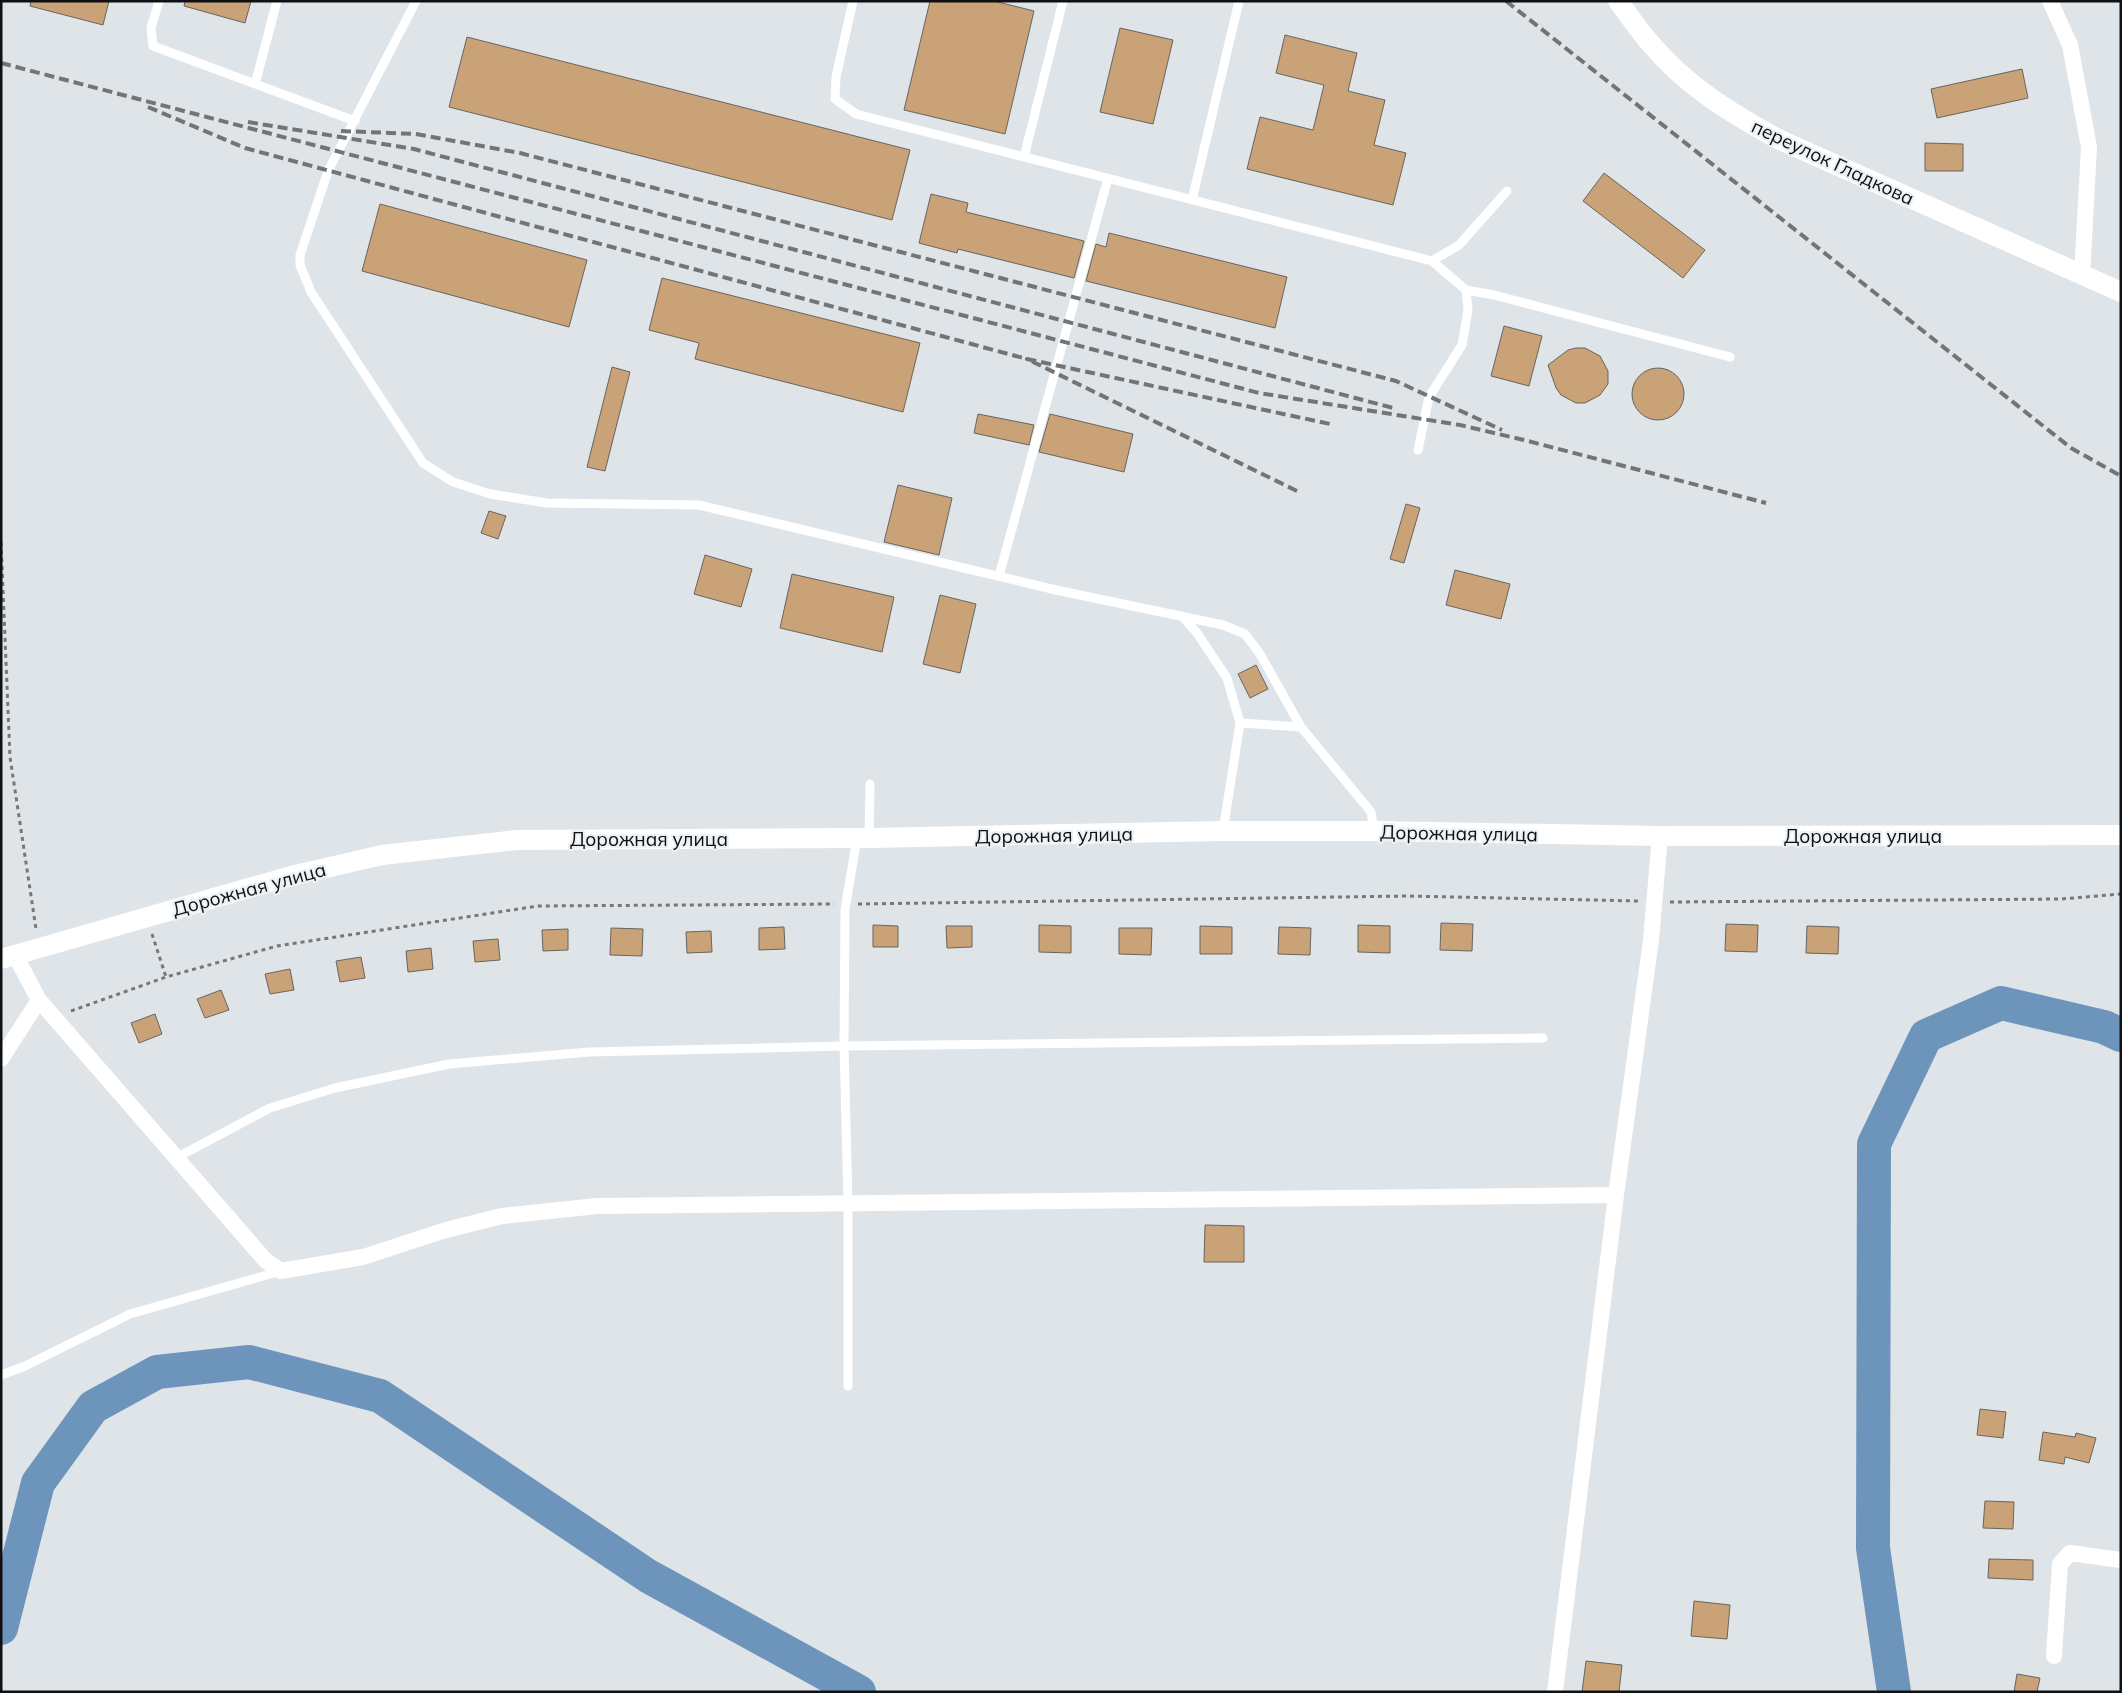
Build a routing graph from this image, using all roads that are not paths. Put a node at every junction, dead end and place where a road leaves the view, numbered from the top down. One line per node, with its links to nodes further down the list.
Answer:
1 (159, 1): 9 (lane)
2 (277, 1): 9 (lane)
3 (416, 1): 10 (lane)
4 (853, 1): 11 (lane)
5 (1063, 1): 11 (lane)
6 (1239, 1): 14 (lane)
7 (1618, 1): 16 (street, переулок Гладкова)
8 (2050, 1): 16 (street)
9 (255, 84): 10 (lane)
10 (355, 121): 21 (lane)
11 (1024, 157): 12 (lane)
12 (1108, 178): 14 (lane); 21 (lane)
13 (1507, 191): 15 (lane)
14 (1192, 200): 15 (lane)
15 (1432, 261): 17 (lane)
16 (2082, 276): 18 (street, переулок Гладкова)
17 (1466, 290): 19 (lane); 20 (lane)
18 (2121, 292)
19 (1730, 357)
20 (1418, 450)
21 (999, 576): 22 (lane)
22 (1183, 616): 23 (lane); 24 (lane)
23 (1240, 723): 24 (lane); 26 (lane)
24 (1301, 727): 27 (lane)
25 (870, 784): 30 (lane)
26 (1222, 831): 27 (street, Дорожная улица); 30 (street, Дорожная улица)
27 (1374, 831): 29 (street, Дорожная улица)
28 (2121, 835): 29 (street, Дорожная улица)
29 (1660, 836): 37 (street)
30 (863, 838): 31 (street, Дорожная улица); 34 (lane)
31 (8, 957): 32 (street)
32 (39, 1000): 35 (street); 36 (street)
33 (1543, 1038): 34 (lane)
34 (844, 1046): 36 (lane); 38 (lane)
35 (1, 1059)
36 (176, 1158): 39 (street)
37 (1616, 1195): 38 (street); 44 (street)
38 (848, 1203): 39 (street); 41 (lane)
39 (281, 1271): 40 (lane)
40 (1, 1375)
41 (848, 1386)
42 (2121, 1560): 43 (street)
43 (2054, 1656)
44 (1555, 1692)

